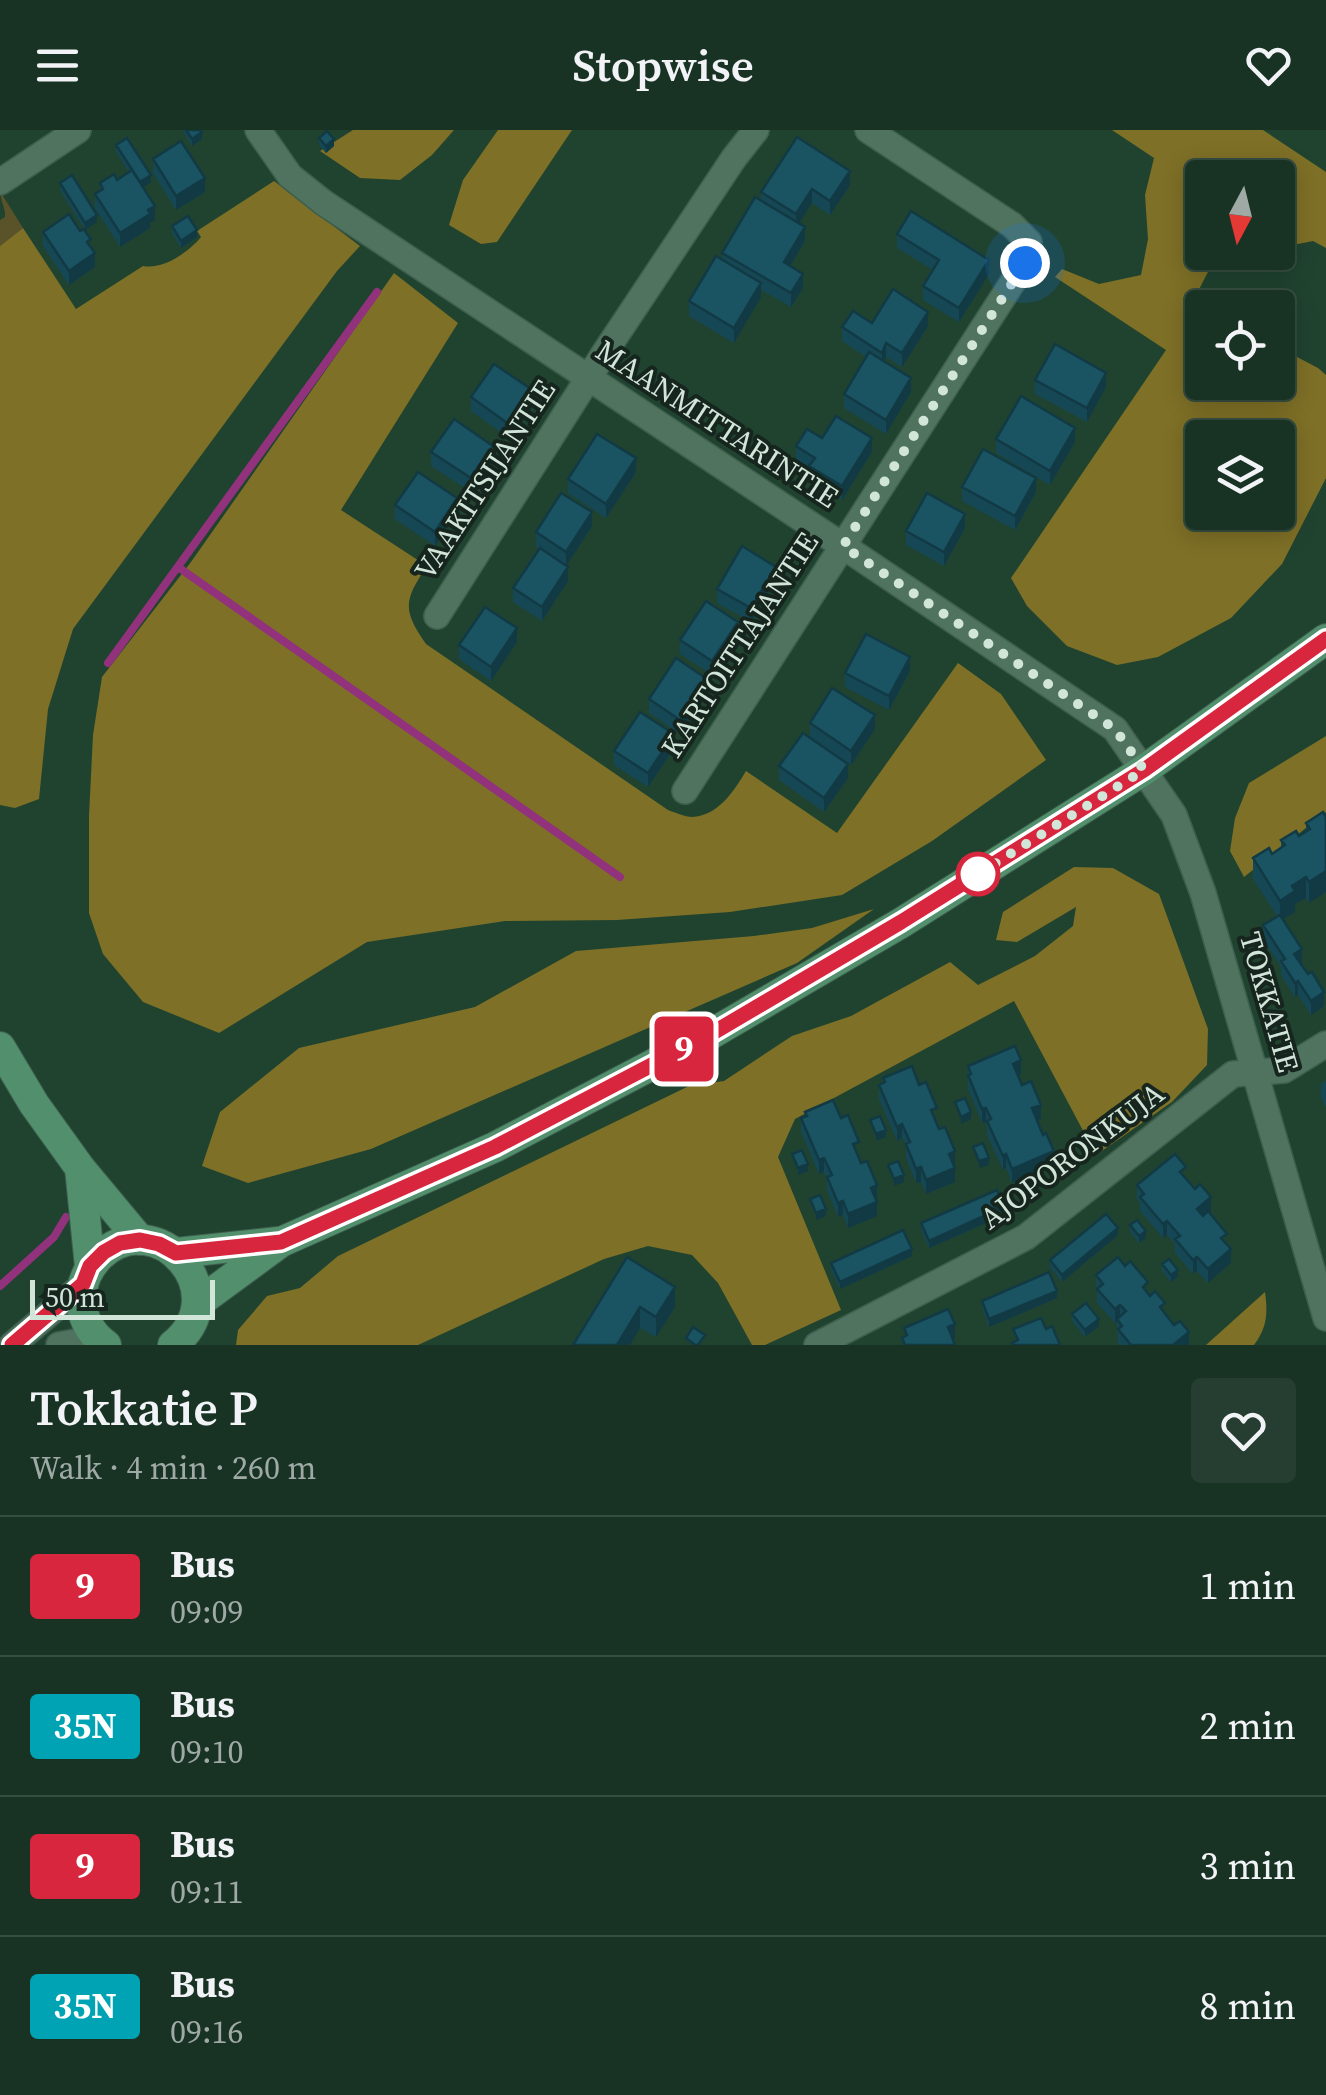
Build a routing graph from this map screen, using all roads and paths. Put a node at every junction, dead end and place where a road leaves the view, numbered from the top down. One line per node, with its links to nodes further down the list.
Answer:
1 (78, 130): 5 (street)
2 (258, 130): 6 (street, MAANMITTARINTIE)
3 (756, 130): 6 (street, VAAKITSIJANTIE)
4 (868, 130): 7 (street, KARTOITTAJANTIE)
5 (0, 182)
6 (589, 378): 7 (street, MAANMITTARINTIE); 8 (street, VAAKITSIJANTIE)
7 (843, 546): 10 (street, MAANMITTARINTIE); 11 (street, KARTOITTAJANTIE)
8 (437, 616)
9 (1326, 640): 10 (main road)
10 (1144, 770): 14 (street, TOKKATIE); 17 (main road)
11 (685, 791)
12 (1326, 1044): 14 (street, AJOPORONKUJA)
13 (0, 1047): 15 (main road)
14 (1256, 1073): 21 (street, TOKKATIE); 26 (street, AJOPORONKUJA)
15 (80, 1168): 16 (main road); 19 (main road)
16 (140, 1240): 18 (main road); 19 (main road)
17 (281, 1242): 18 (main road); 20 (main road)
18 (176, 1253): 20 (main road)
19 (87, 1276): 22 (main road); 24 (street)
20 (198, 1303): 23 (main road)
21 (1326, 1318)
22 (101, 1342): 25 (street)
23 (180, 1343)
24 (12, 1345)
25 (60, 1345)
26 (818, 1345)

